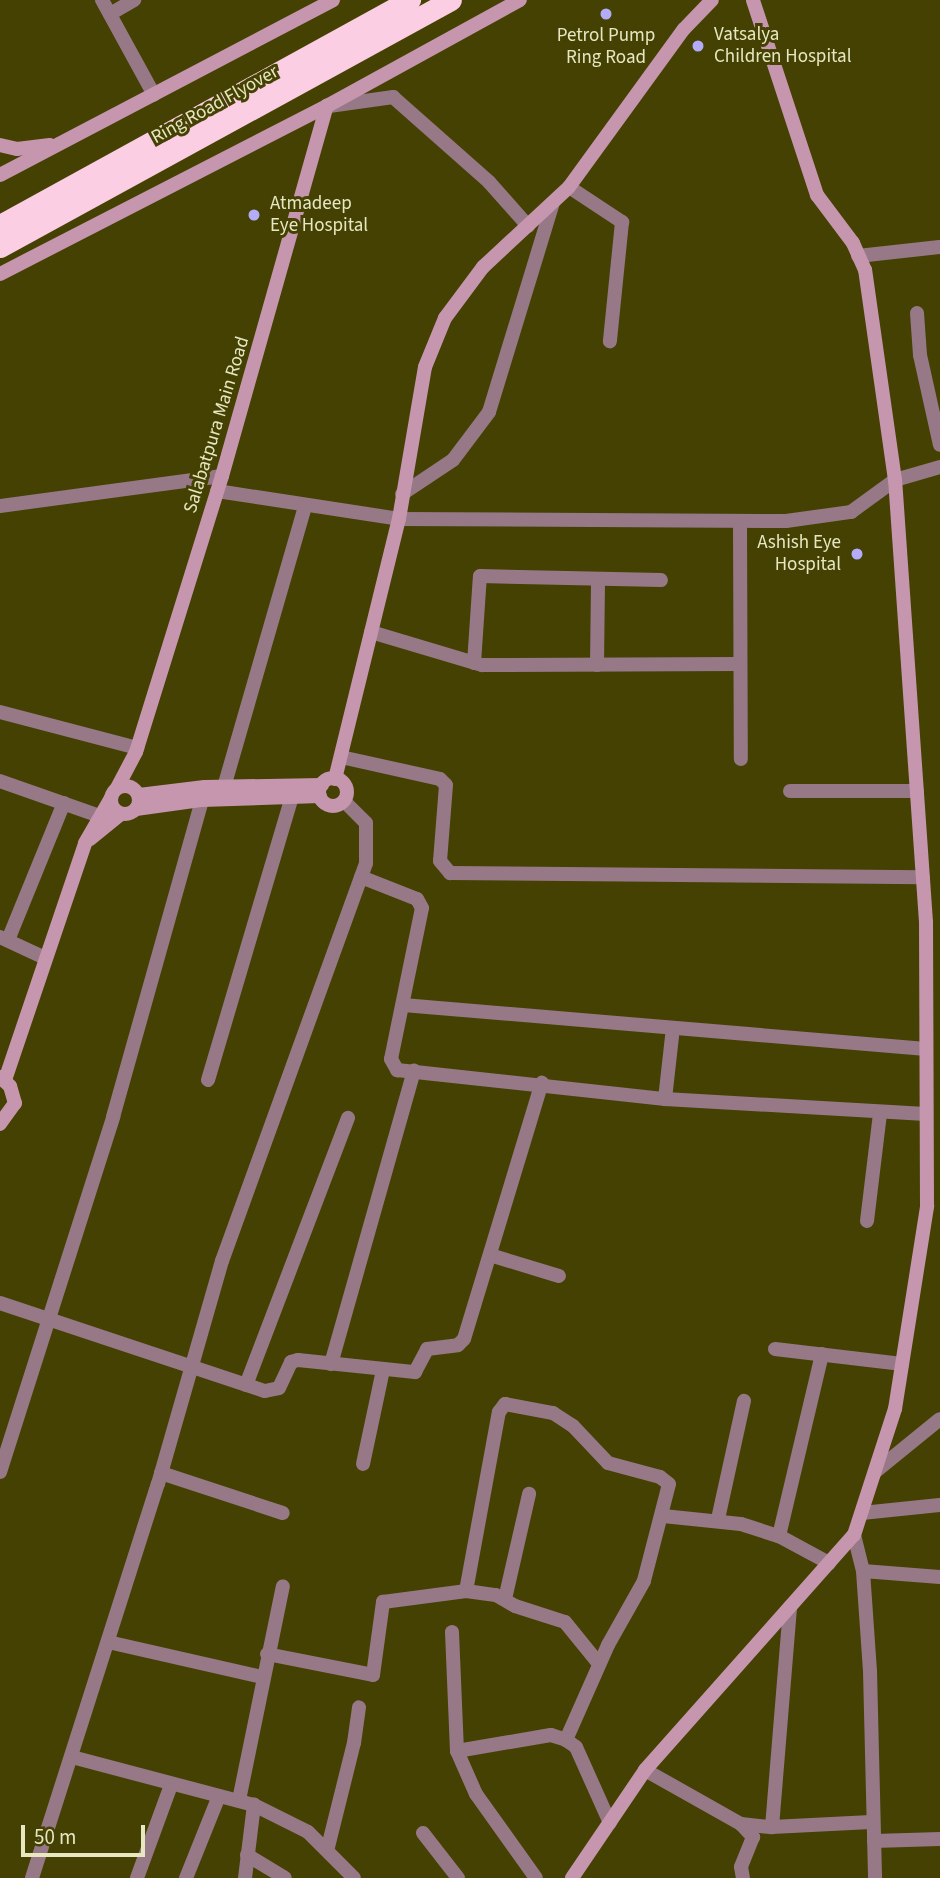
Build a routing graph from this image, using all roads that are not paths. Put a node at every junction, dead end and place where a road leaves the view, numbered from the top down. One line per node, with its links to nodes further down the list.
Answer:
1 (102, 0): 9 (street)
2 (134, 0): 9 (street)
3 (333, 0): 10 (street)
4 (410, 0): 17 (highway, Ring Road Flyover, bridge)
5 (451, 0): 19 (highway, Ring Road Flyover, bridge)
6 (520, 0): 11 (street)
7 (712, 0): 15 (street)
8 (753, 0): 21 (street)
9 (110, 14): 10 (street)
10 (154, 95): 12 (street)
11 (327, 106): 18 (street); 22 (street); 30 (street, Salabatpura Main Road)
12 (60, 144): 13 (street); 14 (street)
13 (0, 145)
14 (0, 175)
15 (569, 187): 16 (street); 25 (street)
16 (553, 203): 18 (street); 33 (street)
17 (0, 225): 22 (street)
18 (528, 226): 33 (street)
19 (0, 247)
20 (940, 247): 21 (street)
21 (858, 256): 31 (street)
22 (24, 264): 23 (street)
23 (0, 274)
24 (918, 313): 27 (street)
25 (610, 341)
26 (940, 371): 27 (street)
27 (924, 374): 28 (street)
28 (940, 445)
29 (940, 467): 31 (street)
30 (222, 476): 32 (street, Salabatpura Main Road); 34 (street)
31 (895, 480): 37 (street); 53 (street)
32 (217, 491): 35 (street); 45 (street, Salabatpura Main Road)
33 (402, 494): 36 (street)
34 (0, 506)
35 (305, 506): 36 (street); 50 (street)
36 (399, 519): 37 (street); 40 (street)
37 (740, 522): 42 (street)
38 (661, 580): 39 (street)
39 (598, 581): 41 (street); 43 (street)
40 (371, 632): 41 (street); 46 (street)
41 (474, 663): 43 (street)
42 (739, 664): 43 (street); 47 (street)
43 (597, 665)
44 (0, 712): 45 (street)
45 (136, 750): 54 (street, Salabatpura Main Road); 57 (street, Salabatpura Main Road)
46 (341, 757): 48 (street); 62 (street)
47 (741, 759)
48 (335, 779): 51 (street); 58 (street)
49 (0, 781): 59 (street)
50 (224, 787): 51 (street); 55 (street)
51 (321, 791): 56 (street); 58 (street)
52 (790, 791): 53 (street)
53 (917, 791): 62 (street)
54 (114, 793): 57 (street); 60 (street)
55 (204, 794): 56 (street); 57 (street); 82 (street)
56 (292, 797): 70 (street)
57 (137, 798): 60 (street)
58 (344, 801): 61 (street)
59 (64, 803): 60 (street); 63 (street)
60 (112, 817): 64 (street)
61 (361, 877): 65 (street); 87 (street)
62 (923, 877): 67 (street)
63 (4, 939): 64 (street)
64 (43, 957): 69 (street)
65 (403, 1005): 66 (street); 68 (street)
66 (673, 1028): 67 (street); 72 (street)
67 (926, 1049): 73 (street)
68 (414, 1071): 71 (street); 85 (street)
69 (2, 1078): 76 (street)
70 (208, 1080)
71 (542, 1083): 72 (street); 79 (street)
72 (665, 1099): 74 (street)
73 (931, 1105): 74 (street); 77 (street)
74 (880, 1113): 78 (street)
75 (348, 1118): 89 (street)
76 (0, 1124)
77 (933, 1204): 86 (street)
78 (867, 1221)
79 (490, 1255): 80 (street); 88 (street)
80 (558, 1276)
81 (0, 1303): 82 (street)
82 (49, 1319): 87 (street); 94 (street)
83 (775, 1349): 84 (street)
84 (822, 1354): 86 (street); 103 (street)
85 (331, 1364): 88 (street); 89 (street)
86 (902, 1364): 93 (street)
87 (192, 1367): 89 (street); 95 (street)
88 (383, 1370): 92 (street)
89 (246, 1385)
90 (744, 1401): 101 (street)
91 (940, 1419): 93 (street)
92 (363, 1464)
93 (876, 1471): 99 (street)
94 (0, 1472)
95 (161, 1473): 98 (street); 112 (street)
96 (529, 1494): 109 (street)
97 (940, 1505): 99 (street)
98 (283, 1513)
99 (862, 1513): 102 (street)
100 (663, 1516): 101 (street); 108 (street); 114 (street)
101 (718, 1519): 103 (street)
102 (854, 1535): 104 (street); 105 (street)
103 (779, 1536): 104 (street)
104 (829, 1563): 110 (street)
105 (863, 1571): 106 (street); 125 (street)
106 (940, 1577)
107 (283, 1586): 113 (street)
108 (466, 1591): 109 (street); 113 (street)
109 (505, 1599): 114 (street)
110 (790, 1607): 120 (street); 128 (street)
111 (452, 1632): 118 (street)
112 (108, 1642): 115 (street); 119 (street)
113 (267, 1654): 115 (street)
114 (599, 1664): 117 (street)
115 (262, 1677): 123 (street)
116 (359, 1707): 132 (street)
117 (566, 1740): 118 (street); 126 (street)
118 (457, 1751): 141 (street)
119 (72, 1756): 121 (street); 134 (street)
120 (645, 1770): 126 (street); 127 (street)
121 (171, 1785): 122 (street); 135 (street)
122 (219, 1796): 123 (street); 136 (street)
123 (239, 1800): 124 (street)
124 (254, 1805): 132 (street); 133 (street)
125 (871, 1822): 128 (street); 131 (street)
126 (610, 1823): 142 (street)
127 (741, 1824): 128 (street); 143 (street)
128 (772, 1827)
129 (423, 1833): 140 (street)
130 (940, 1839): 131 (street)
131 (874, 1842): 144 (street)
132 (328, 1847): 139 (street)
133 (247, 1855): 137 (street); 138 (street)
134 (32, 1878)
135 (137, 1878)
136 (186, 1878)
137 (245, 1878)
138 (285, 1878)
139 (354, 1878)
140 (458, 1878)
141 (536, 1878)
142 (572, 1878)
143 (743, 1878)
144 (875, 1878)

